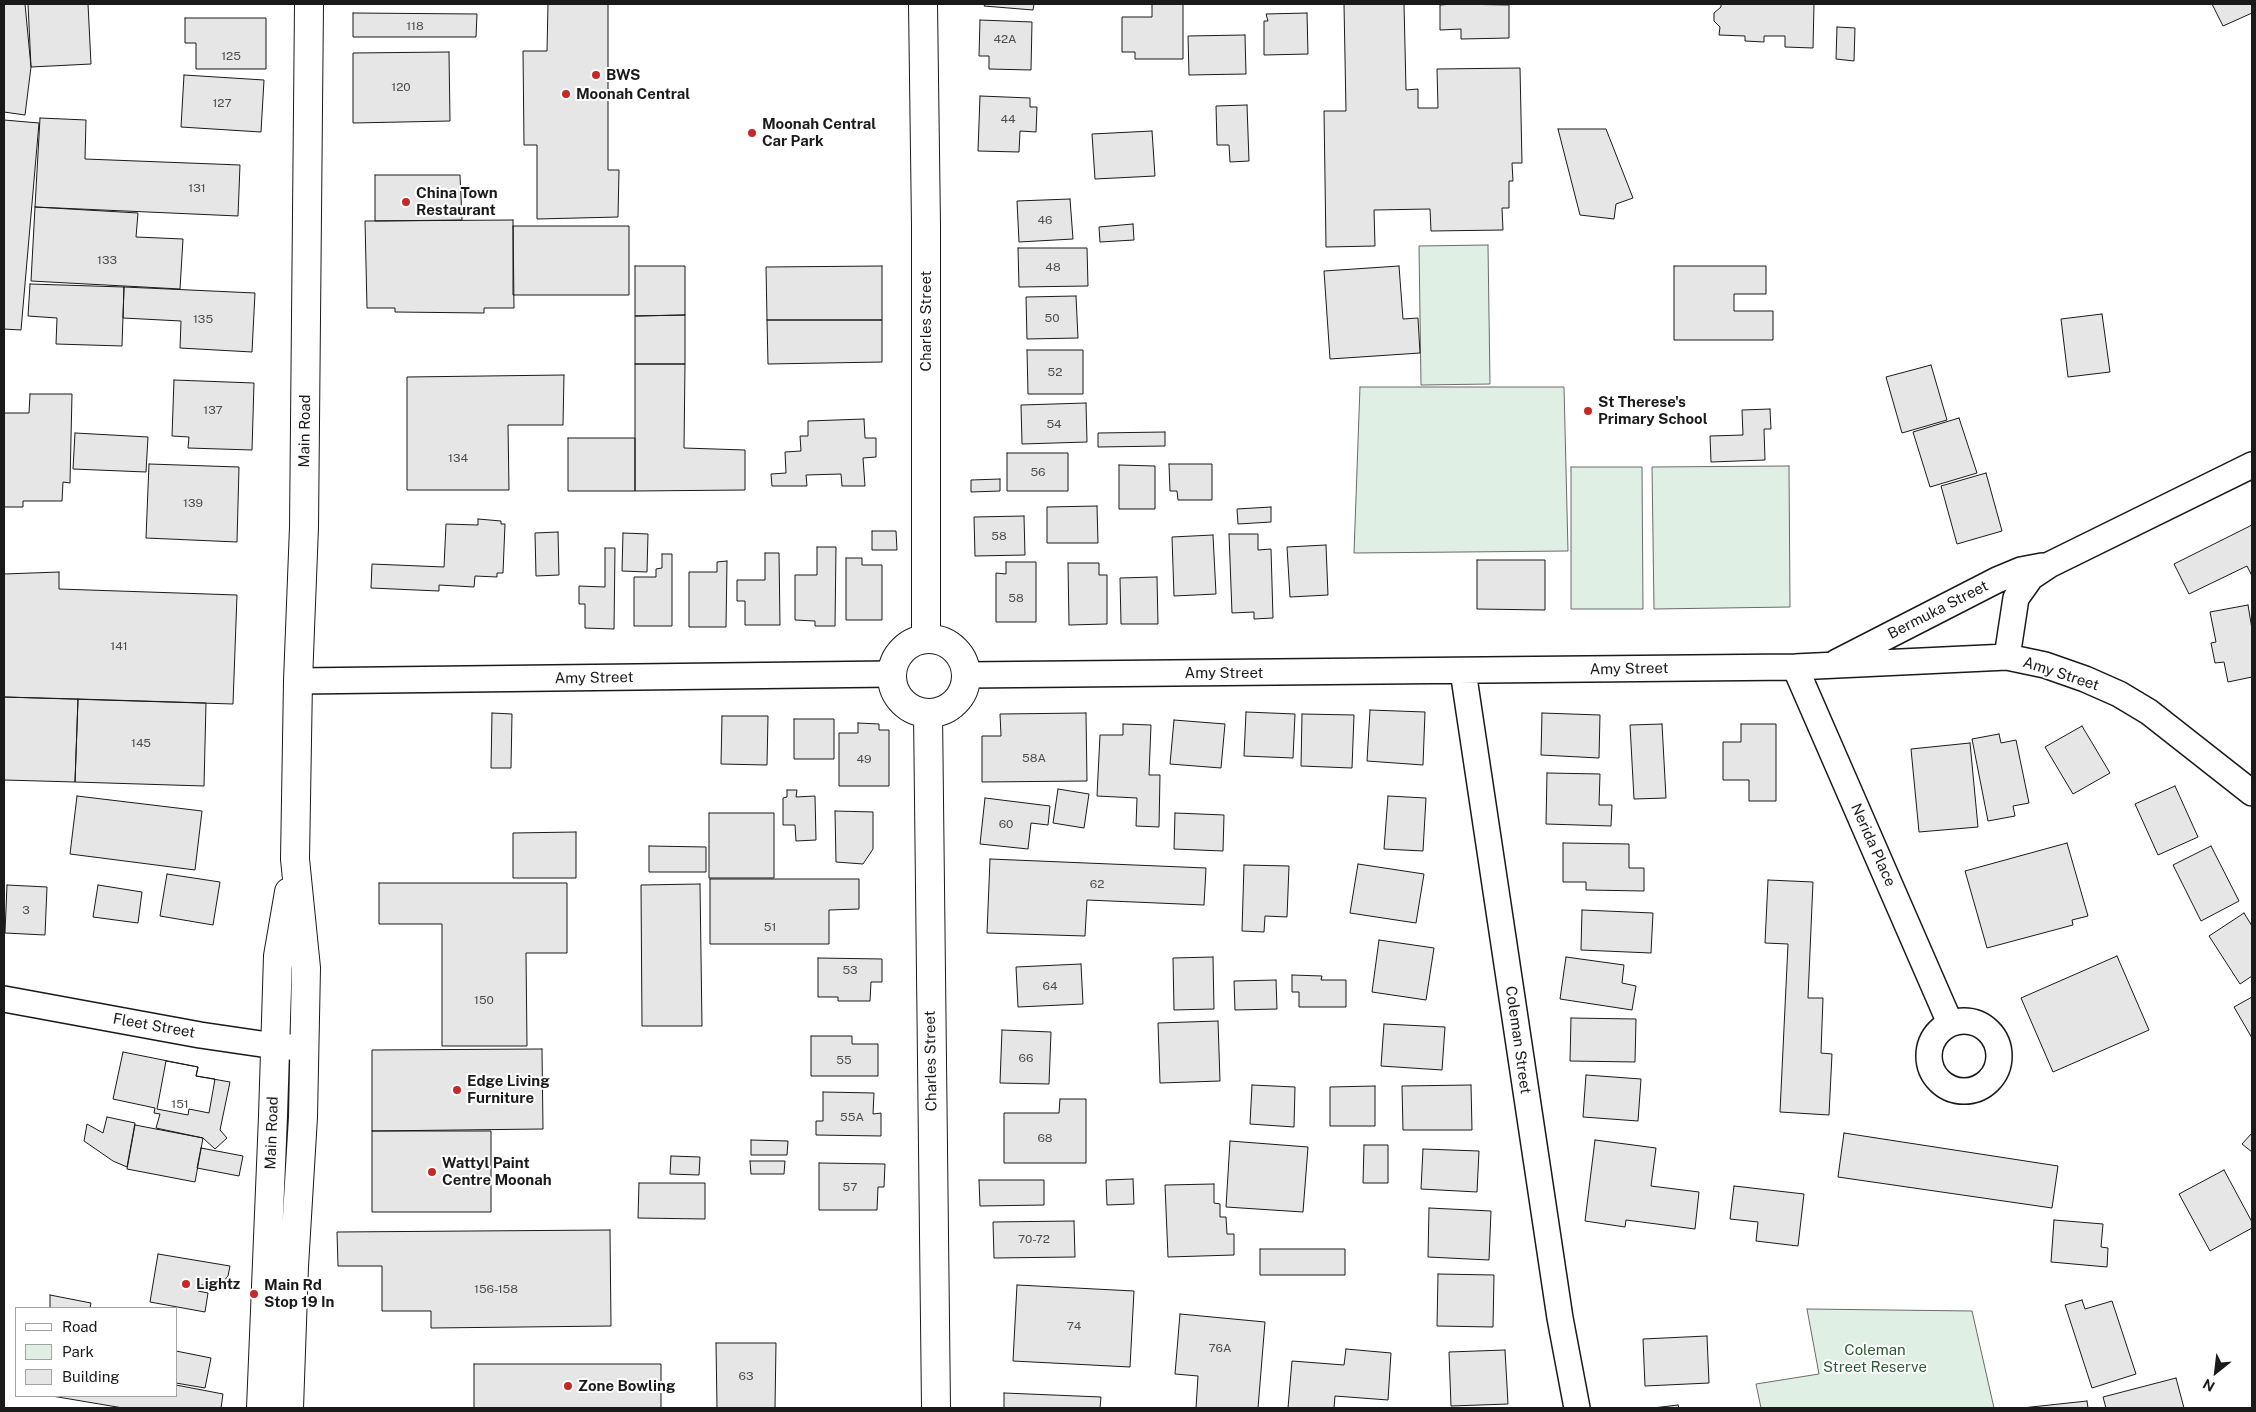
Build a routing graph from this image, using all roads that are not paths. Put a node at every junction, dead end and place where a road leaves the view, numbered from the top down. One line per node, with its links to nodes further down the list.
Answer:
1 (310, 4): 12 (main road, Main Road)
2 (922, 4): 5 (main road, Charles Street)
3 (2252, 465): 4 (street, Bermuka Street)
4 (2049, 565): 6 (street, Bermuka Street); 7 (street, Bermuka Street)
5 (926, 638): 10 (main road); 11 (main road)
6 (2007, 657): 7 (street, Amy Street); 14 (street, Amy Street)
7 (1830, 665): 8 (street, Amy Street)
8 (1795, 667): 9 (street, Amy Street); 17 (street, Nerida Place)
9 (1463, 671): 11 (street, Amy Street); 23 (street, Coleman Street)
10 (891, 674): 12 (street, Amy Street); 13 (main road)
11 (966, 675): 13 (main road)
12 (298, 681): 15 (main road, Main Road)
13 (928, 713): 22 (main road, Charles Street)
14 (2252, 793)
15 (295, 859): 18 (main road, Main Road); 19 (main road, Main Road)
16 (4, 999): 18 (street, Fleet Street)
17 (1950, 1023)
18 (275, 1046): 19 (street, Fleet Street); 20 (main road, Main Road)
19 (304, 1048): 21 (main road, Main Road)
20 (261, 1408)
21 (289, 1408)
22 (936, 1408)
23 (1577, 1408)

